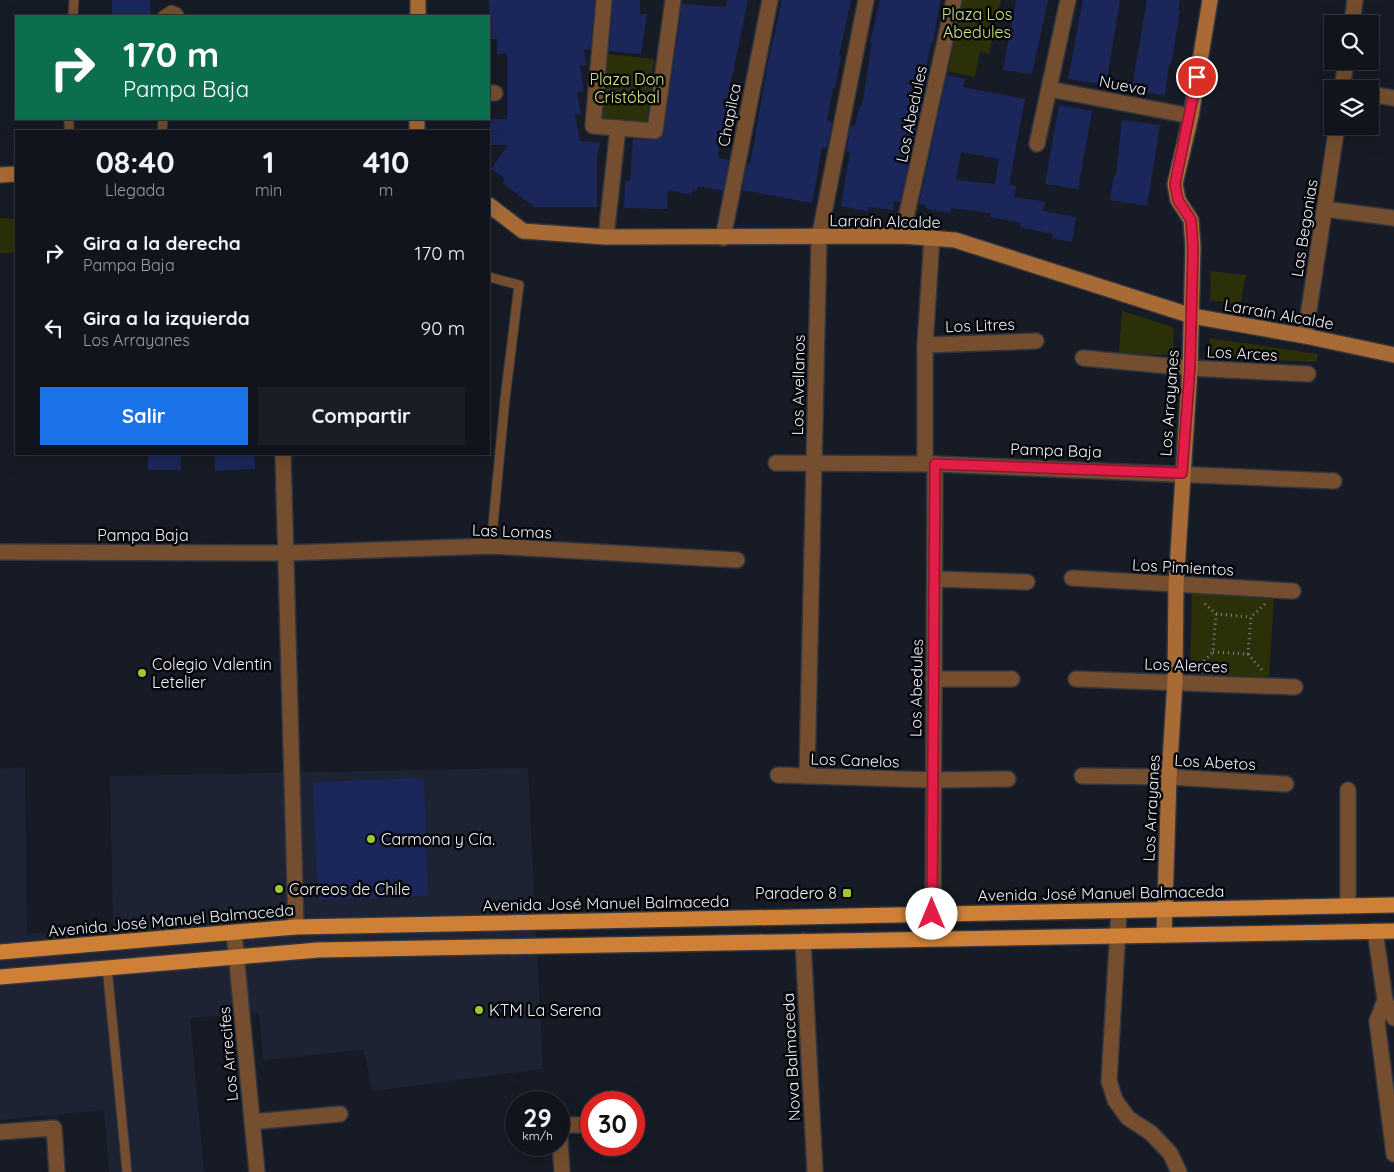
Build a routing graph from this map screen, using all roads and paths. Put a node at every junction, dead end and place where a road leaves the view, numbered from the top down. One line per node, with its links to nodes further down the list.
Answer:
1 (74, 0): 13 (lane)
2 (172, 0): 12 (lane)
3 (418, 0): 16 (street)
4 (604, 0): 22 (street)
5 (673, 0): 22 (street)
6 (770, 0): 33 (street, Chapilca)
7 (866, 0): 34 (street, Los Avellanos)
8 (954, 0): 30 (street, Los Abedules)
9 (1068, 0): 18 (street)
10 (1210, 0): 21 (street, Los Arrayanes)
11 (1355, 0): 17 (street)
12 (170, 10): 14 (lane); 15 (lane)
13 (73, 15)
14 (163, 15)
15 (179, 15)
16 (418, 15)
17 (1353, 15)
18 (1049, 89): 21 (street, Nueva); 24 (street)
19 (1379, 96): 20 (street)
20 (1394, 98)
21 (1191, 116): 36 (street, Los Arrayanes)
22 (618, 128): 31 (street)
23 (1336, 135): 28 (street, Las Begonias)
24 (1037, 144)
25 (15, 174): 26 (street)
26 (0, 175)
27 (490, 206): 31 (street, Larraín Alcalde)
28 (1326, 209): 29 (street); 37 (street, Las Begonias)
29 (1394, 218)
30 (902, 236): 32 (street, Larraín Alcalde); 34 (street, Larraín Alcalde)
31 (606, 237): 33 (street, Larraín Alcalde)
32 (932, 237): 36 (street, Larraín Alcalde); 39 (street, Los Abedules)
33 (723, 238): 34 (street, Larraín Alcalde)
34 (818, 238): 46 (street, Los Avellanos)
35 (490, 277): 50 (lane)
36 (1192, 316): 37 (street, Larraín Alcalde); 42 (street, Los Arrayanes)
37 (1305, 336): 40 (street, Larraín Alcalde)
38 (1036, 340): 39 (street, Los Litres)
39 (925, 345): 47 (street, Los Abedules)
40 (1394, 355)
41 (1084, 358): 42 (street, Los Arces)
42 (1190, 368): 43 (street, Los Arces); 48 (street, Los Arrayanes)
43 (1308, 374)
44 (283, 455): 52 (street)
45 (776, 464): 46 (street, Pampa Baja)
46 (814, 464): 47 (street, Pampa Baja); 73 (street, Los Avellanos)
47 (930, 464): 48 (street, Pampa Baja); 55 (street, Los Abedules)
48 (1182, 473): 49 (street, Pampa Baja); 57 (street, Los Arrayanes)
49 (1334, 481)
50 (491, 546): 52 (street, Las Lomas); 53 (street, Las Lomas)
51 (0, 552): 52 (street, Pampa Baja)
52 (286, 553): 85 (street)
53 (736, 560)
54 (1072, 578): 57 (street, Los Pimientos)
55 (935, 579): 56 (street); 68 (street, Los Abedules)
56 (1027, 582)
57 (1176, 585): 58 (street, Los Pimientos); 70 (street, Los Arrayanes)
58 (1293, 591)
59 (1198, 597): 61 (path)
60 (1268, 601): 62 (path)
61 (1216, 614): 62 (path); 63 (path)
62 (1251, 617): 64 (path)
63 (1213, 652): 64 (path); 65 (path)
64 (1248, 654): 66 (path)
65 (1196, 670)
66 (1264, 672)
67 (1076, 678): 70 (street, Los Alerces)
68 (933, 679): 69 (street); 77 (street, Los Abedules)
69 (1012, 679)
70 (1175, 682): 71 (street, Los Alerces); 75 (street, Los Arrayanes)
71 (1295, 687)
72 (778, 775): 73 (street, Los Canelos)
73 (807, 776): 77 (street, Los Canelos)
74 (1082, 776): 75 (street, Los Abetos)
75 (1169, 777): 78 (street, Los Abetos); 82 (street, Los Arrayanes)
76 (1008, 779): 77 (street, Los Canelos)
77 (932, 780): 84 (street, Los Abedules)
78 (1286, 784)
79 (1348, 790): 81 (street)
80 (1394, 905): 81 (main road, Avenida José Manuel Balmaceda)
81 (1348, 906): 82 (main road, Avenida José Manuel Balmaceda)
82 (1164, 910): 83 (main road, Avenida José Manuel Balmaceda); 89 (street, Los Arrayanes)
83 (1120, 911): 84 (main road, Avenida José Manuel Balmaceda); 90 (street)
84 (932, 914): 85 (main road, Avenida José Manuel Balmaceda)
85 (296, 926): 88 (main road, Avenida José Manuel Balmaceda)
86 (1375, 931): 87 (main road); 89 (main road); 96 (street)
87 (1394, 931)
88 (234, 932): 92 (main road, Avenida José Manuel Balmaceda); 93 (street, Los Arrecifes)
89 (1164, 935): 90 (main road)
90 (1118, 936): 91 (main road); 108 (street)
91 (802, 941): 93 (main road); 107 (street, Nova Balmaceda)
92 (0, 952)
93 (237, 956): 94 (main road); 99 (street, Los Arrecifes)
94 (107, 967): 95 (main road); 104 (lane)
95 (0, 977)
96 (1385, 1000): 97 (street); 102 (street)
97 (1394, 1018)
98 (340, 1114): 99 (street)
99 (252, 1122): 105 (street, Los Arrecifes)
100 (580, 1125): 106 (street)
101 (0, 1132): 103 (street)
102 (1394, 1154)
103 (57, 1172)
104 (127, 1172)
105 (257, 1172)
106 (562, 1172)
107 (815, 1172)
108 (1179, 1172)

